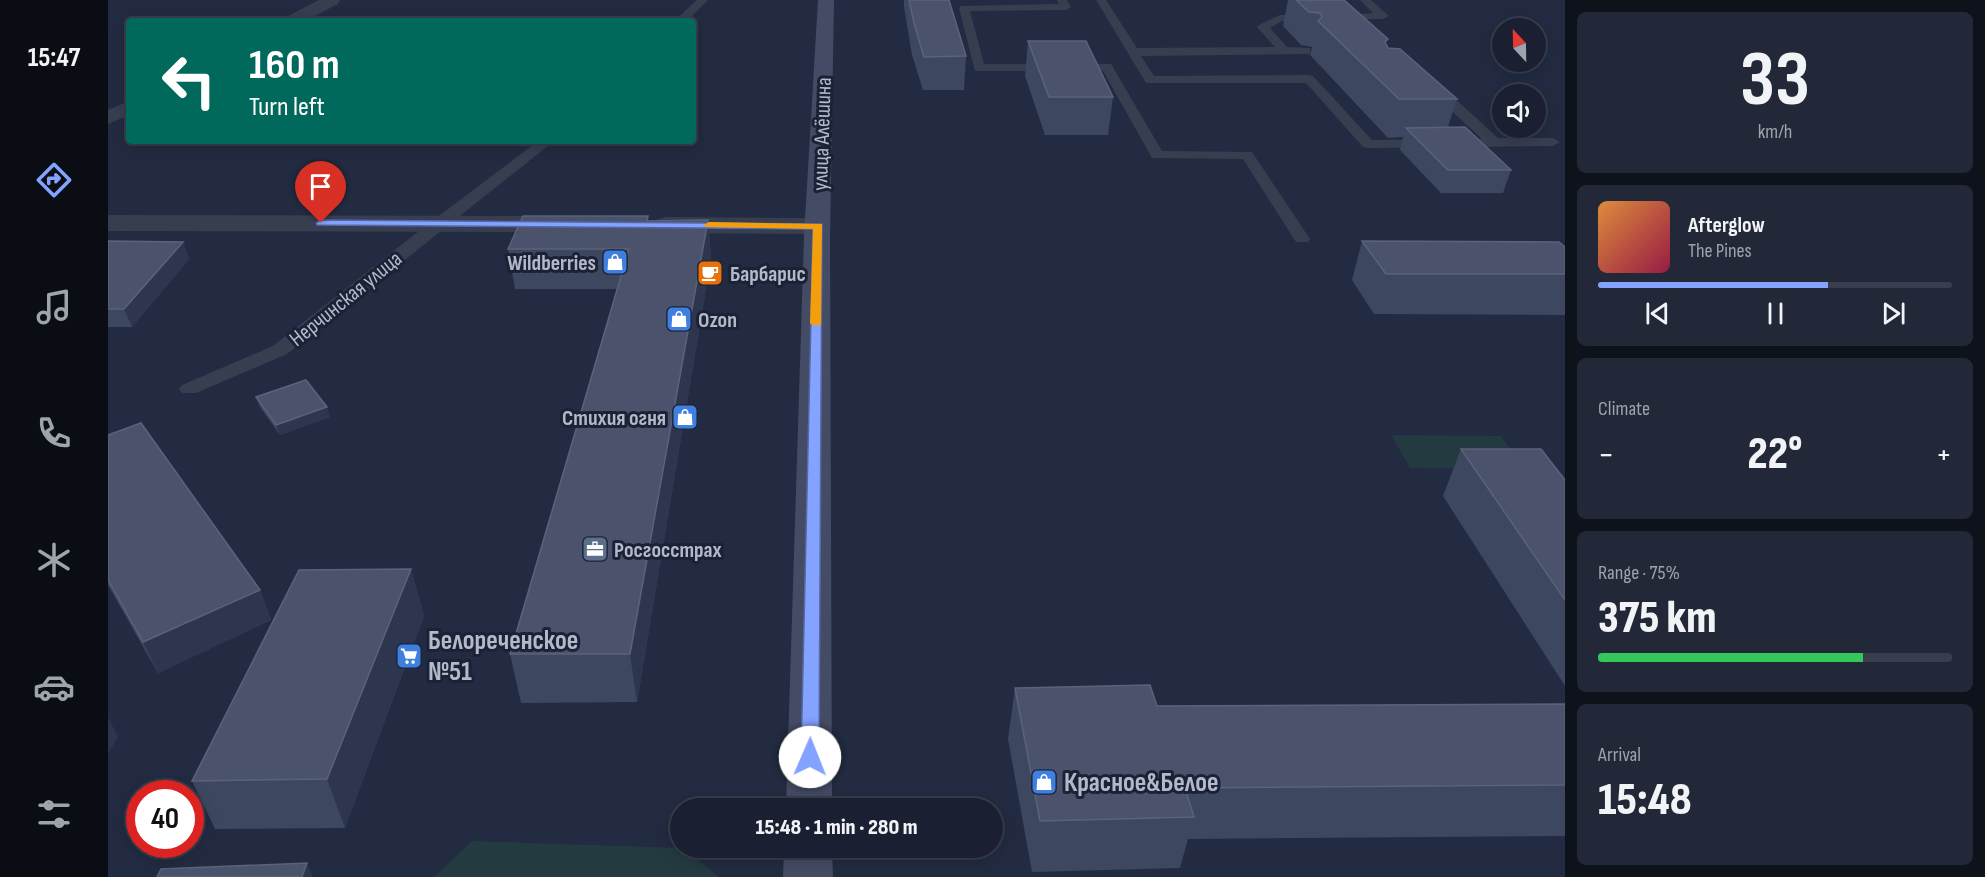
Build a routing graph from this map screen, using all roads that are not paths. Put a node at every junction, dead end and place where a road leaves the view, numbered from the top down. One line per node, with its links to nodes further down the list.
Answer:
1 (332, 0): 8 (street)
2 (703, 0): 9 (lane)
3 (826, 0): 26 (street, улица Алёшина)
4 (1062, 0): 27 (lane)
5 (1101, 0): 13 (lane)
6 (1365, 0): 10 (lane)
7 (1323, 17): 11 (lane)
8 (298, 18)
9 (683, 18)
10 (1370, 31)
11 (1284, 51): 12 (lane); 13 (lane)
12 (1306, 51)
13 (1134, 52): 14 (lane)
14 (1309, 79): 15 (lane); 19 (lane)
15 (1332, 79)
16 (1424, 79): 19 (lane)
17 (126, 109): 18 (street)
18 (108, 118)
19 (1494, 142): 20 (lane)
20 (1553, 142)
21 (543, 144): 23 (lane, Нерчинская улица)
22 (108, 223): 23 (street)
23 (439, 223): 24 (street); 28 (lane, Нерчинская улица)
24 (590, 224)
25 (637, 225): 26 (street)
26 (818, 226): 29 (street, улица Алёшина)
27 (1302, 239)
28 (189, 389)
29 (809, 798)
30 (808, 858): 31 (street)
31 (808, 877)

